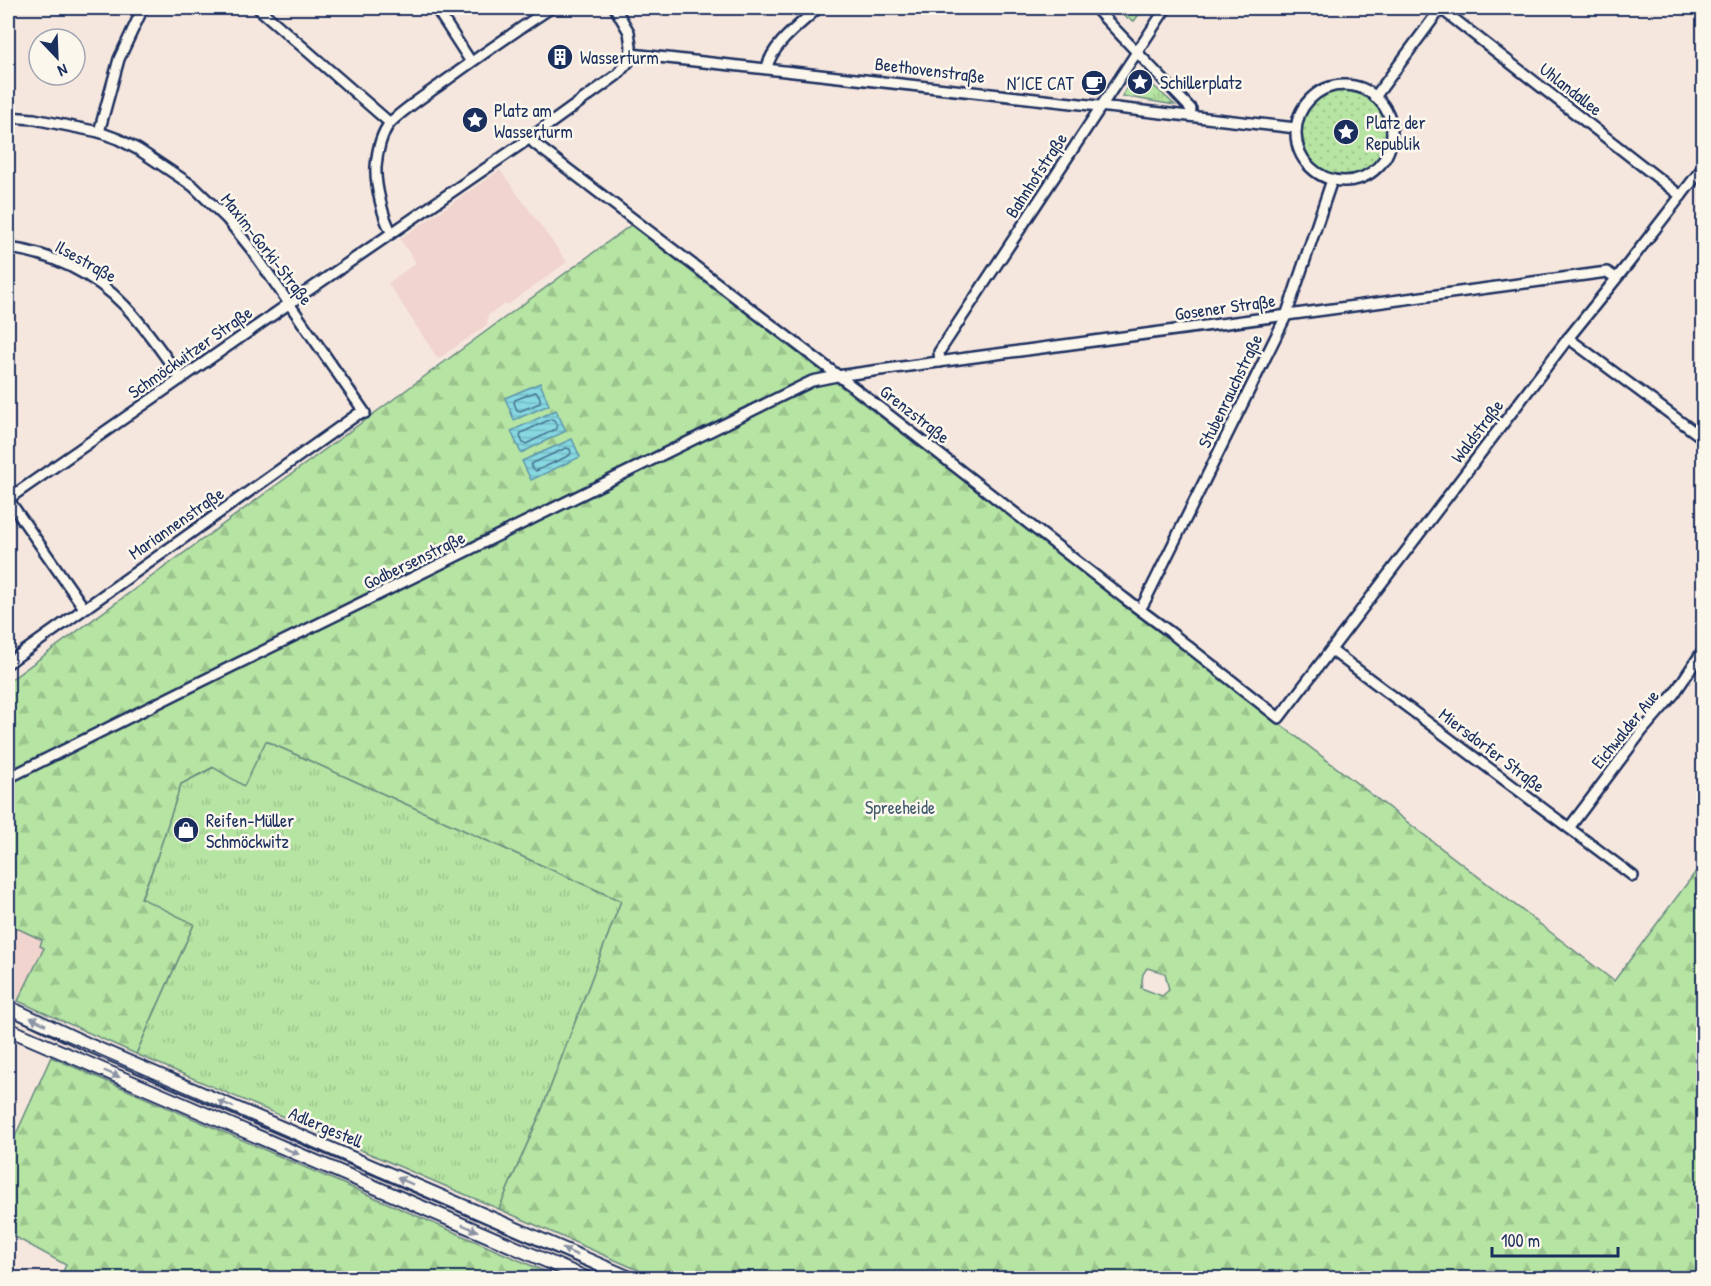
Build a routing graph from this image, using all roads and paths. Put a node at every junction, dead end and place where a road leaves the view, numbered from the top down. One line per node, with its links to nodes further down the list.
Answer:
1 (143, 8): 20 (street)
2 (258, 8): 18 (street)
3 (436, 8): 12 (street)
4 (550, 8): 12 (street)
5 (615, 8): 11 (street)
6 (818, 8): 13 (street)
7 (1095, 8): 10 (street)
8 (1166, 8): 10 (street, Bahnhofstraße)
9 (1440, 8): 14 (street); 24 (street, Uhlandallee)
10 (1137, 53): 15 (street, Bahnhofstraße); 16 (street)
11 (631, 54): 13 (street, Beethovenstraße); 21 (street, Schmöckwitzer Straße)
12 (471, 62): 18 (street)
13 (767, 68): 15 (street, Beethovenstraße)
14 (1375, 97): 19 (street); 23 (street)
15 (1100, 107): 16 (street, Beethovenstraße); 31 (street, Bahnhofstraße)
16 (1190, 116): 19 (street, Beethovenstraße)
17 (8, 117): 20 (street, Maxim-Gorki-Straße)
18 (390, 123): 25 (street)
19 (1296, 128): 23 (street)
20 (99, 132): 28 (street, Maxim-Gorki-Straße)
21 (530, 138): 25 (street, Schmöckwitzer Straße); 32 (street, Grenzstraße)
22 (1704, 166): 24 (street, Waldstraße)
23 (1332, 180): 29 (street, Stubenrauchstraße)
24 (1681, 196): 27 (street, Waldstraße)
25 (392, 233): 28 (street, Schmöckwitzer Straße)
26 (8, 248): 33 (street, Ilsestraße)
27 (1616, 278): 29 (street, Gosener Straße); 30 (street, Waldstraße)
28 (287, 300): 33 (street, Schmöckwitzer Straße); 34 (street, Maxim-Gorki-Straße)
29 (1286, 316): 31 (street, Gosener Straße); 38 (street, Stubenrauchstraße)
30 (1568, 338): 35 (street); 40 (street, Waldstraße)
31 (940, 362): 32 (street, Gosener Straße)
32 (837, 376): 38 (street, Grenzstraße); 43 (street, Godbersenstraße)
33 (181, 379): 36 (street, Schmöckwitzer Straße)
34 (365, 413): 37 (street, Mariannenstraße)
35 (1704, 439)
36 (8, 499): 37 (street)
37 (84, 608): 41 (street, Mariannenstraße)
38 (1140, 609): 42 (street, Grenzstraße)
39 (1704, 649): 44 (street, Eichwalder Aue)
40 (1331, 650): 42 (street, Waldstraße); 44 (street, Miersdorfer Straße)
41 (8, 663)
42 (1279, 718)
43 (8, 778)
44 (1569, 828): 45 (street, Miersdorfer Straße)
45 (1633, 876)
46 (8, 1007): 49 (main road, Adlergestell, one-way to 46)
47 (8, 1029): 48 (main road, Adlergestell, one-way to 48)
48 (586, 1278)
49 (630, 1278)

